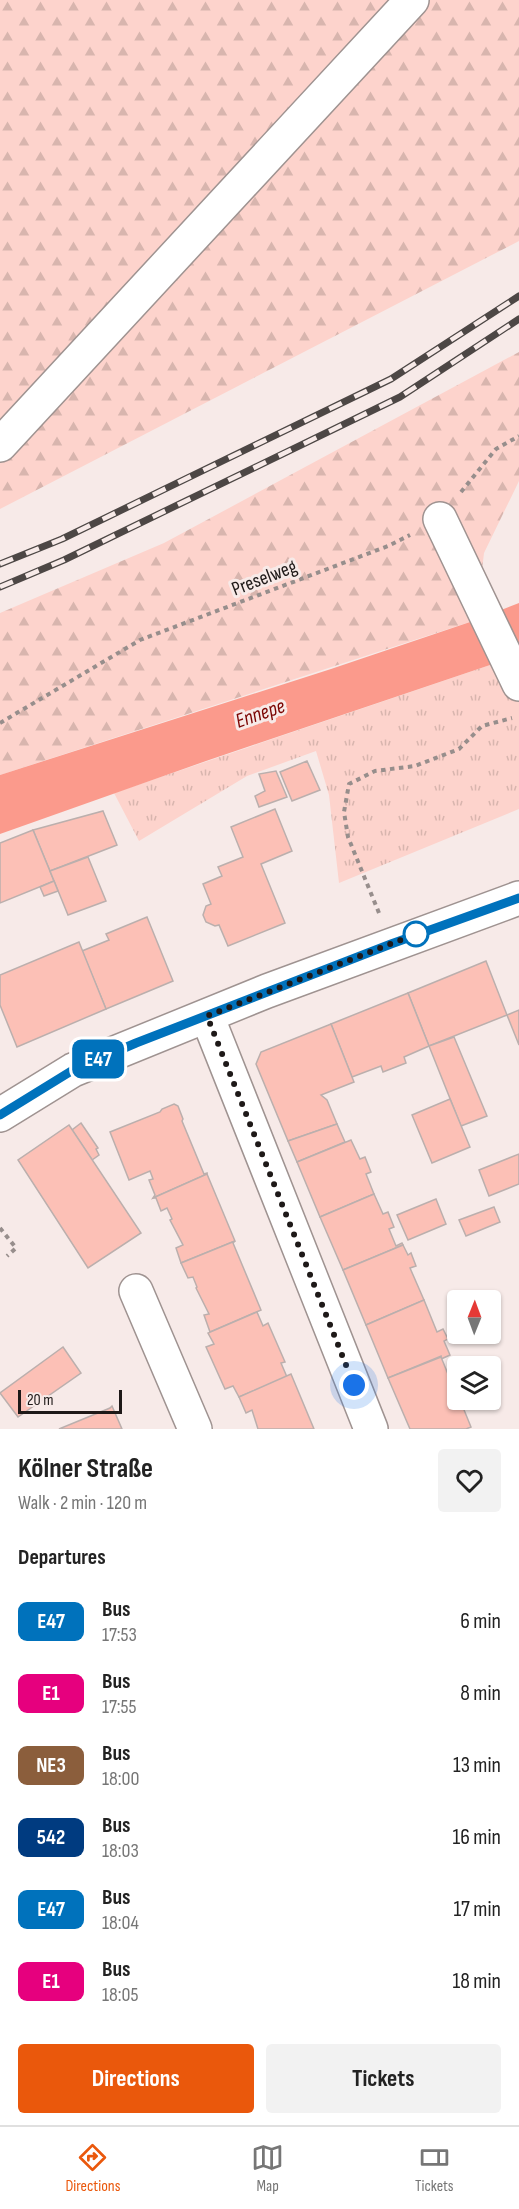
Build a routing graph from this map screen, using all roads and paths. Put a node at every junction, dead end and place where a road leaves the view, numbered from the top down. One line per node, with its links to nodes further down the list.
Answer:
1 (412, 0): 3 (main road)
2 (519, 436): 4 (path, Preselweg)
3 (0, 445)
4 (440, 519): 5 (main road); 7 (path, Preselweg)
5 (516, 679)
6 (519, 716): 9 (path)
7 (0, 723)
8 (519, 898): 9 (main road)
9 (391, 944): 10 (main road)
10 (207, 1016): 11 (main road); 16 (main road)
11 (0, 1115)
12 (0, 1228): 13 (path)
13 (6, 1256)
14 (136, 1291): 15 (main road)
15 (195, 1429)
16 (371, 1429)

